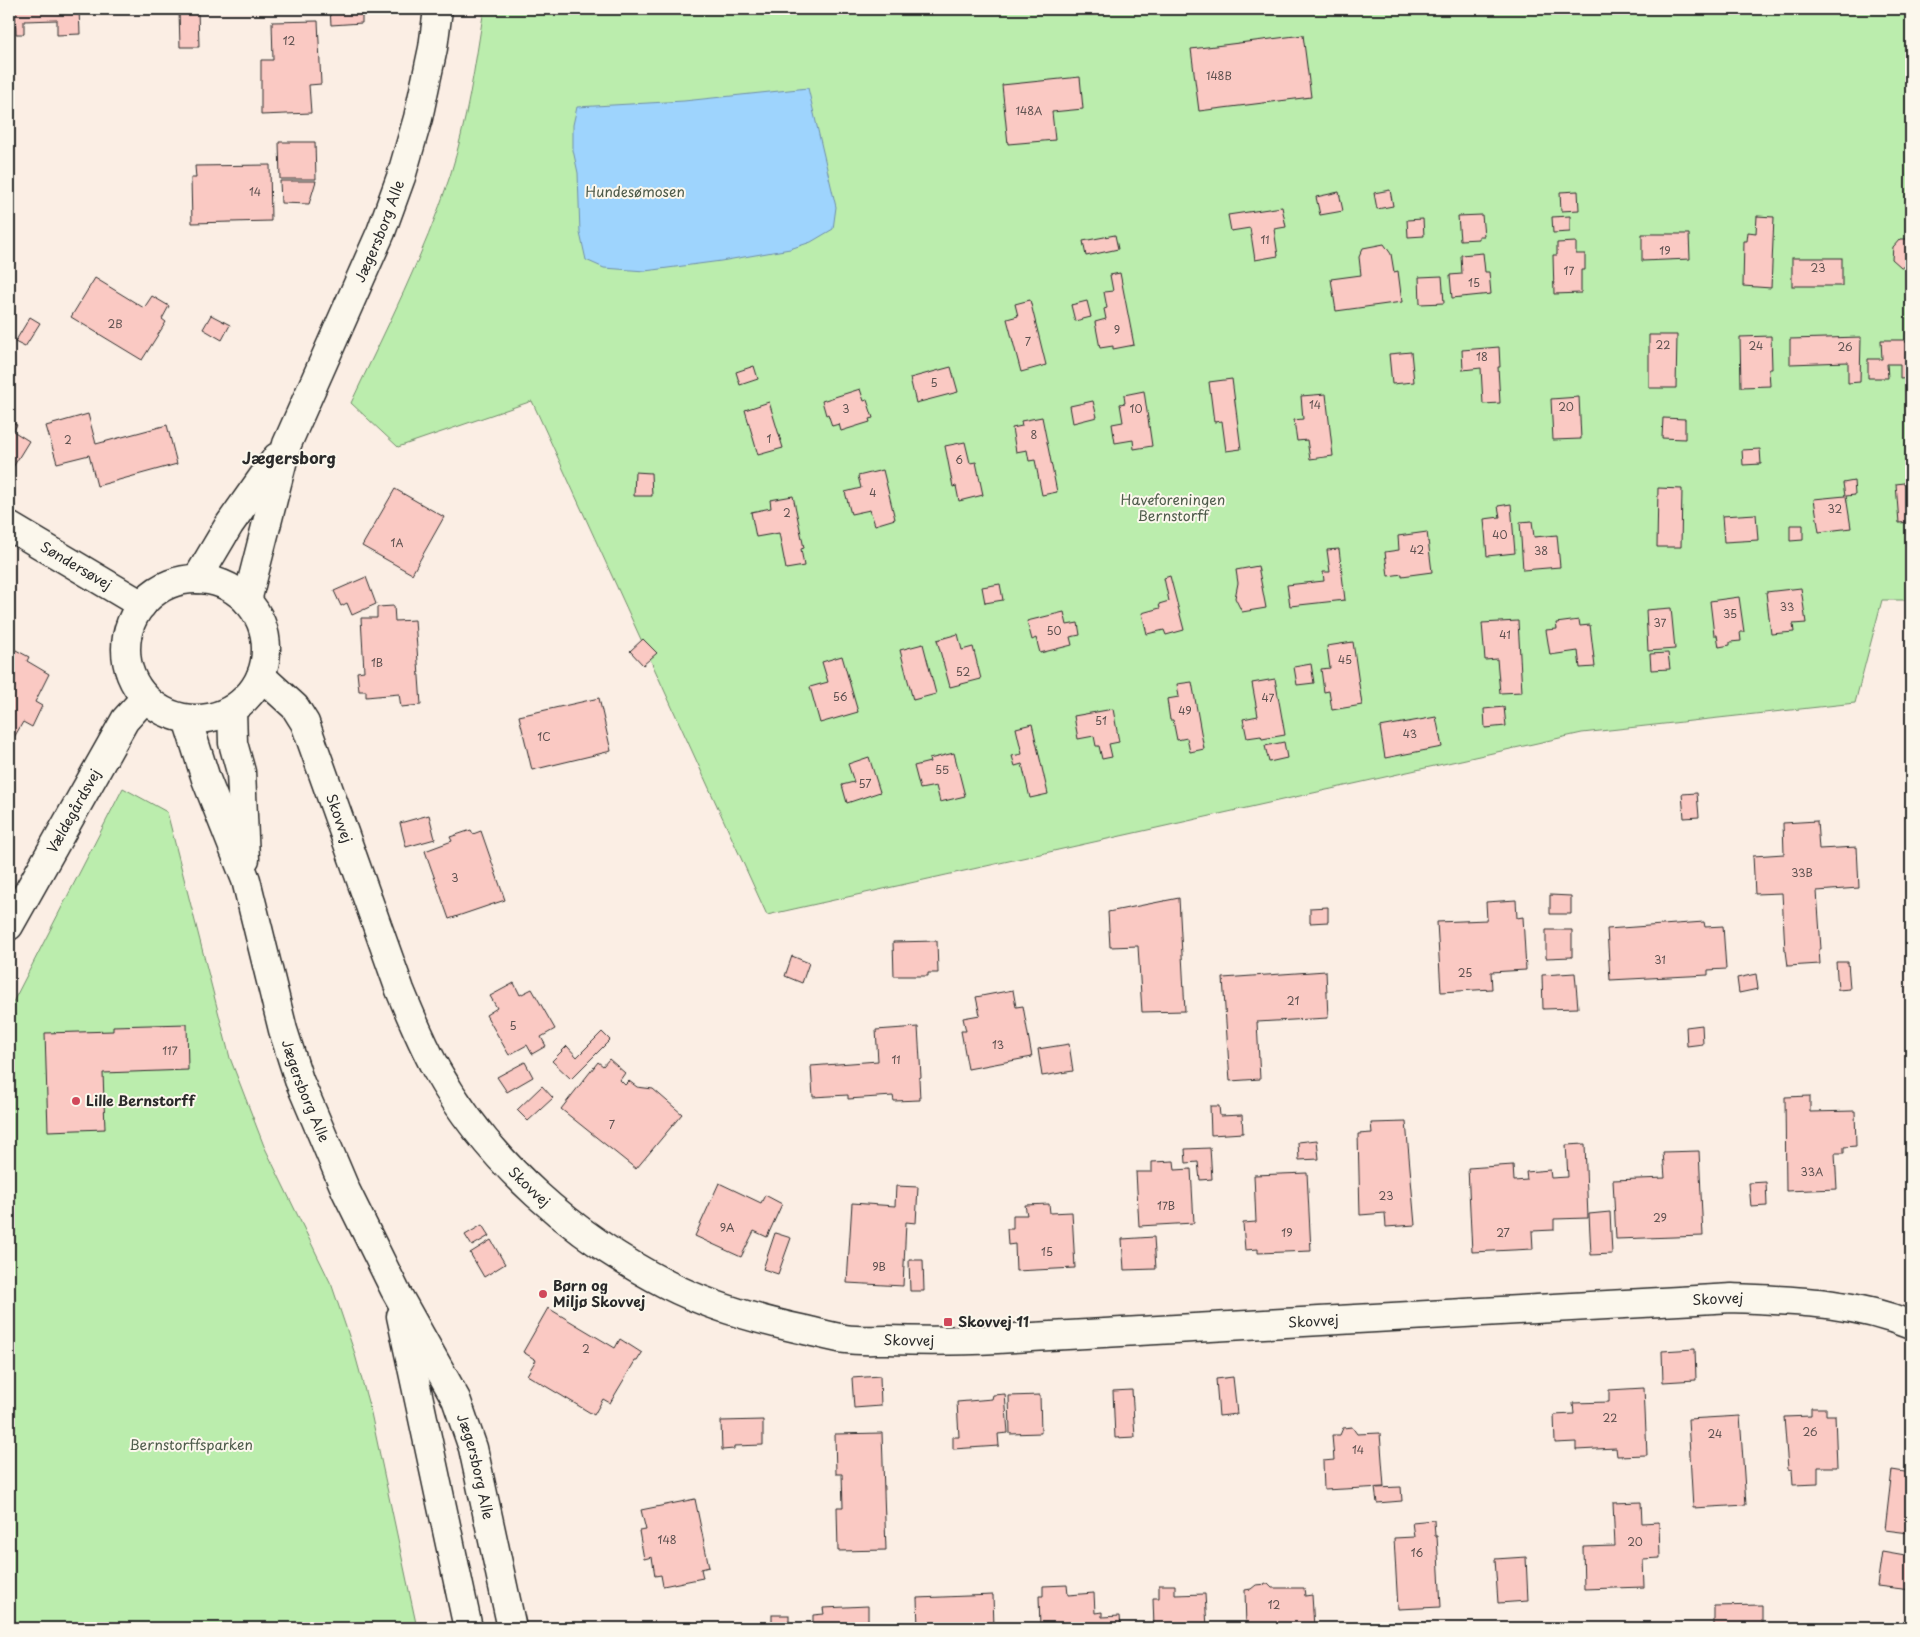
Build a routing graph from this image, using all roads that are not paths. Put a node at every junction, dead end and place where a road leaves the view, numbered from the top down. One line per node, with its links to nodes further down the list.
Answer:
1 (438, 9): 2 (street, Jægersborg Alle)
2 (287, 444): 4 (street, Jægersborg Alle); 5 (street, Jægersborg Alle)
3 (9, 526): 6 (street, Søndersøvej)
4 (196, 579): 5 (street); 6 (street)
5 (247, 601): 7 (street)
6 (142, 604): 8 (street)
7 (261, 676): 9 (street); 14 (street, Skovvej)
8 (145, 698): 10 (street); 12 (street, Vældegårdsvej)
9 (232, 710): 10 (street); 11 (street, Jægersborg Alle)
10 (187, 719): 11 (street, Jægersborg Alle)
11 (246, 880): 13 (street, Jægersborg Alle)
12 (9, 926)
13 (395, 1290): 15 (street, Jægersborg Alle); 16 (street, Jægersborg Alle)
14 (1911, 1325)
15 (468, 1628)
16 (512, 1628)

